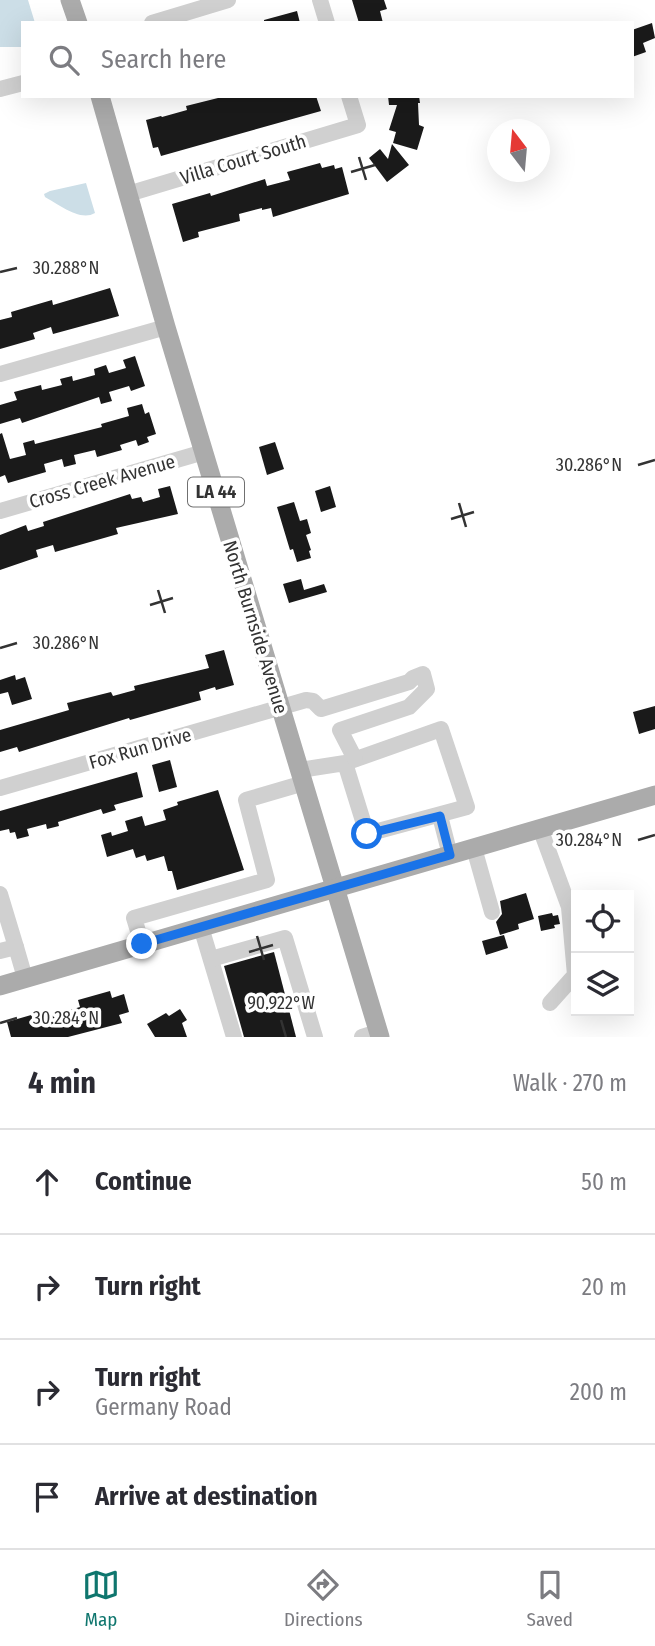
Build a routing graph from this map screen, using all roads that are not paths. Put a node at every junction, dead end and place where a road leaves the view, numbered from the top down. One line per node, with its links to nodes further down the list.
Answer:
1 (70, 0): 4 (main road)
2 (228, 0): 5 (street)
3 (320, 0): 6 (street)
4 (77, 21)
5 (159, 21)
6 (326, 21)
7 (21, 84): 8 (street)
8 (0, 89)
9 (101, 98): 11 (main road, North Burnside Avenue / LA 44)
10 (350, 98): 11 (street, Villa Court South)
11 (128, 194): 12 (main road, North Burnside Avenue / LA 44)
12 (166, 327): 13 (street); 14 (main road, North Burnside Avenue / LA 44)
13 (0, 374)
14 (204, 452): 15 (street, Cross Creek Avenue); 16 (main road, North Burnside Avenue / LA 44)
15 (0, 511)
16 (281, 707): 17 (street, Fox Run Drive); 20 (main road, North Burnside Avenue / LA 44); 21 (street, Fox Run Drive)
17 (321, 709): 18 (street); 18 (street)
18 (340, 730): 19 (street)
19 (350, 761): 20 (street); 23 (street); 23 (street)
20 (302, 777): 27 (main road, North Burnside Avenue / LA 44); 29 (street)
21 (0, 788)
22 (655, 795): 24 (main road)
23 (440, 816): 26 (street)
24 (540, 828): 25 (main road); 37 (street)
25 (474, 848): 26 (main road); 30 (street)
26 (450, 855): 27 (main road)
27 (335, 888): 31 (main road); 38 (main road, North Burnside Avenue / LA 44)
28 (0, 894): 33 (street)
29 (202, 899): 31 (street); 32 (street)
30 (492, 912)
31 (205, 926): 32 (main road); 34 (street)
32 (142, 944): 35 (main road)
33 (8, 949): 35 (street)
34 (211, 959): 39 (street); 40 (street)
35 (25, 978): 36 (main road)
36 (0, 986)
37 (550, 1003)
38 (373, 1035)
39 (234, 1037)
40 (315, 1037)

